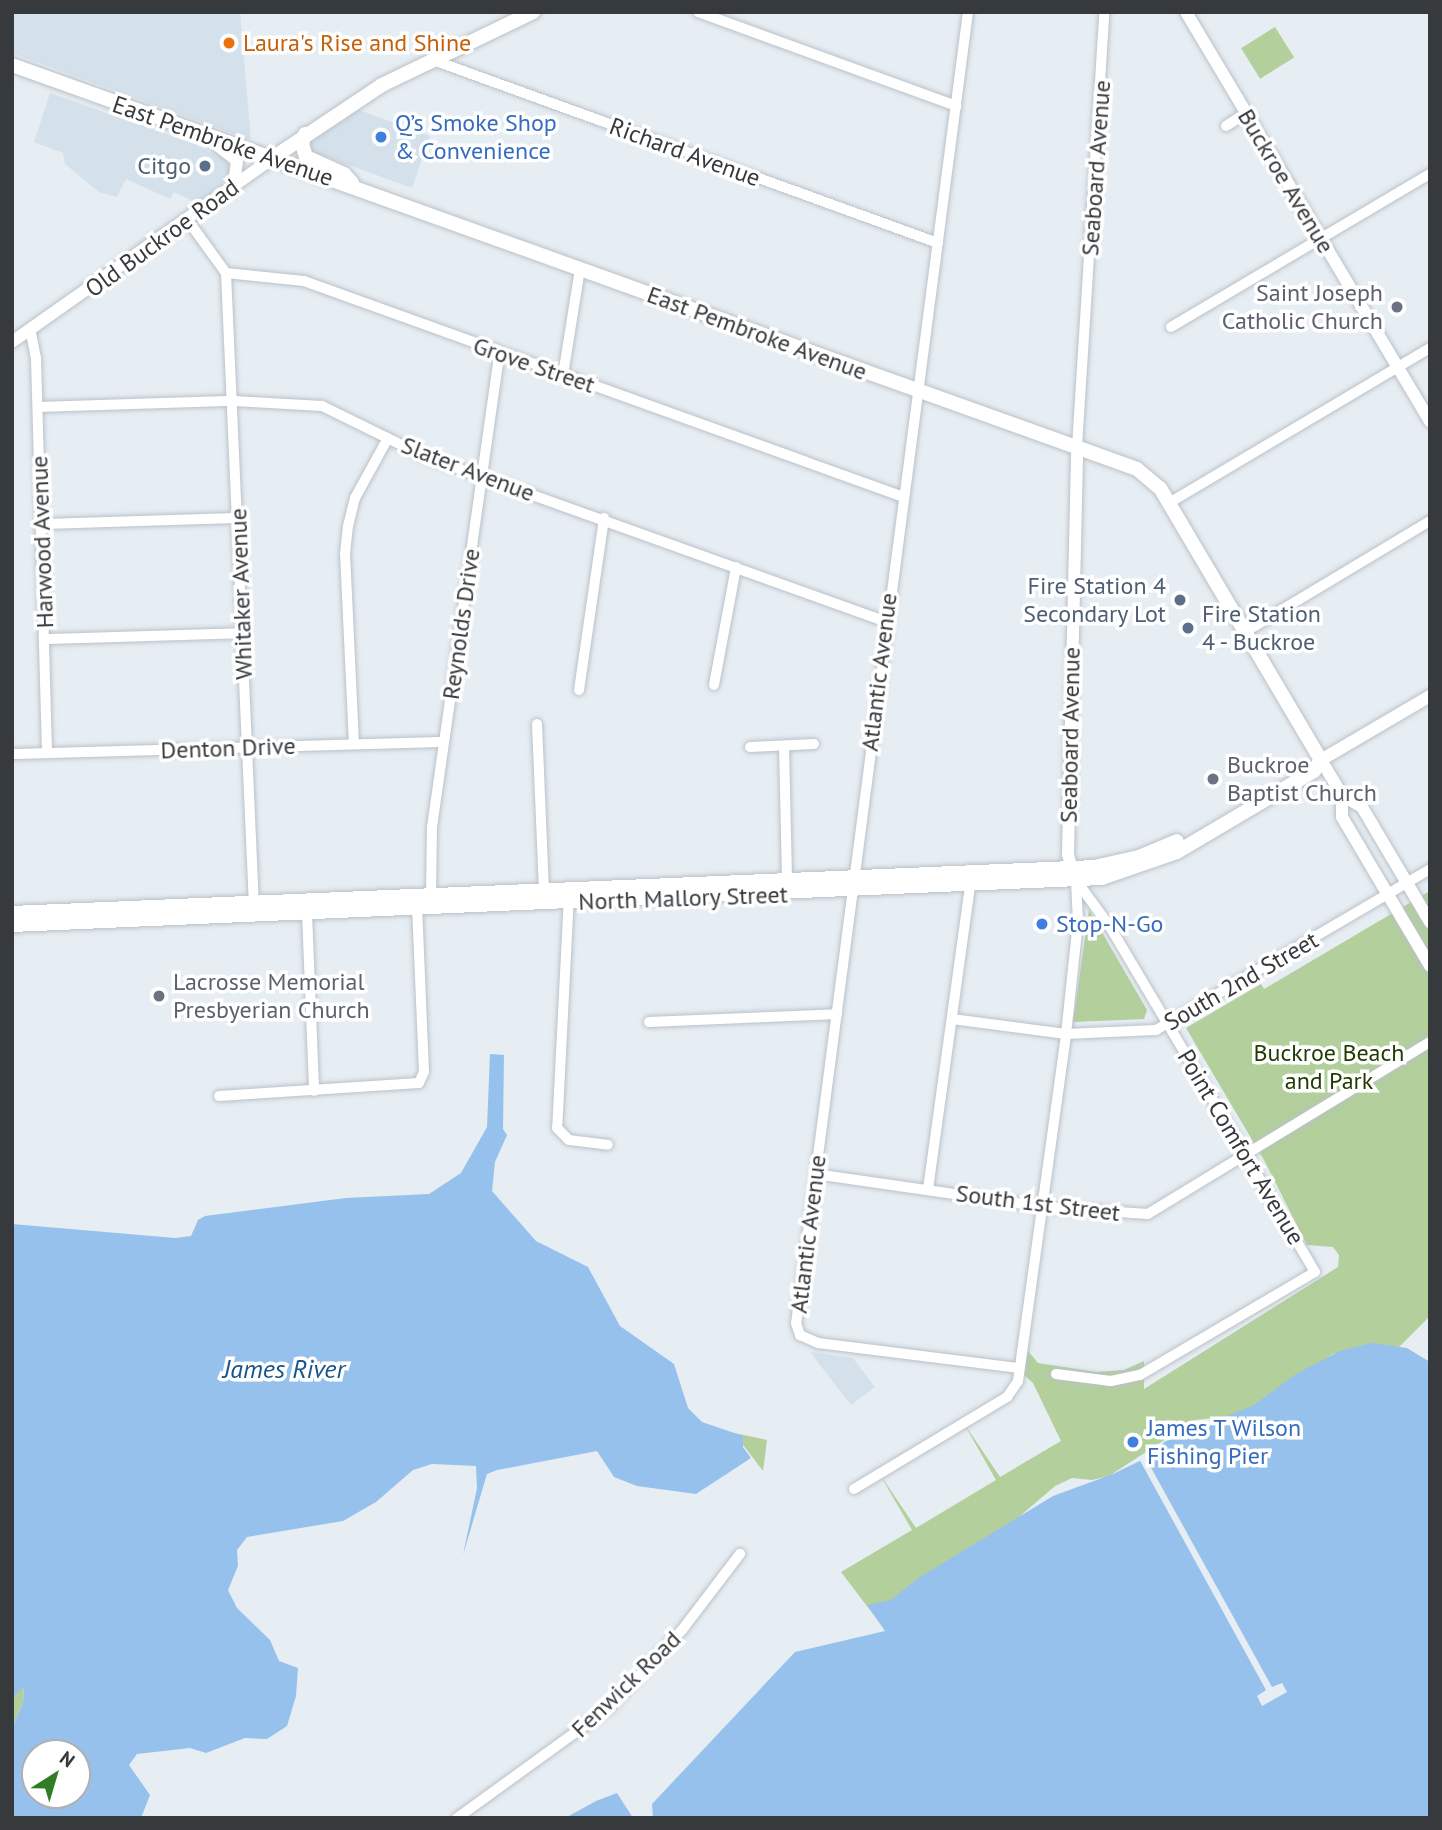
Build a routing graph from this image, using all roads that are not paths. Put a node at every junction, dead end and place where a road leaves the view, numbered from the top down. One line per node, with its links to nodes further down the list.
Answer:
1 (533, 12): 6 (main road, Old Buckroe Road)
2 (698, 12): 8 (street)
3 (968, 12): 8 (street, Atlantic Avenue)
4 (1104, 12): 34 (street, Seaboard Avenue)
5 (1186, 12): 9 (street, Buckroe Avenue)
6 (432, 60): 11 (main road, Old Buckroe Road); 19 (street, Richard Avenue)
7 (12, 65): 12 (main road, East Pembroke Avenue)
8 (956, 106): 19 (street, Atlantic Avenue)
9 (1246, 113): 10 (street); 18 (street, Buckroe Avenue)
10 (1226, 126)
11 (305, 134): 13 (main road, Old Buckroe Road); 16 (main road)
12 (203, 135): 13 (main road, East Pembroke Avenue); 15 (street)
13 (271, 159): 15 (street, Old Buckroe Road); 16 (main road, East Pembroke Avenue)
14 (1430, 174): 18 (street)
15 (234, 186): 17 (street, Old Buckroe Road)
16 (355, 187): 20 (main road, East Pembroke Avenue)
17 (187, 219): 21 (street); 23 (street, Old Buckroe Road)
18 (1321, 239): 22 (street); 27 (street, Buckroe Avenue)
19 (938, 243): 29 (street, Atlantic Avenue)
20 (580, 269): 28 (street); 29 (main road, East Pembroke Avenue)
21 (226, 273): 26 (street, Grove Street); 30 (street, Whitaker Avenue)
22 (1171, 327)
23 (31, 333): 24 (street, Old Buckroe Road); 31 (street, Harwood Avenue)
24 (12, 342)
25 (1430, 348): 27 (street)
26 (499, 354): 28 (street, Grove Street); 35 (street, Reynolds Drive)
27 (1397, 367): 32 (street, Buckroe Avenue); 37 (street)
28 (563, 375): 36 (street, Grove Street)
29 (917, 390): 34 (main road, East Pembroke Avenue); 36 (street, Atlantic Avenue)
30 (234, 401): 31 (street, Slater Avenue); 33 (street, Slater Avenue); 38 (street, Whitaker Avenue)
31 (38, 407): 41 (street, Harwood Avenue)
32 (1430, 422)
33 (388, 438): 35 (street, Slater Avenue); 52 (street)
34 (1076, 447): 37 (main road, East Pembroke Avenue); 62 (street, Seaboard Avenue)
35 (482, 475): 39 (street, Slater Avenue); 51 (street, Reynolds Drive)
36 (901, 496): 43 (street, Atlantic Avenue)
37 (1168, 503): 44 (main road, East Pembroke Avenue)
38 (238, 518): 41 (street); 45 (street, Whitaker Avenue)
39 (604, 518): 42 (street, Slater Avenue); 48 (street)
40 (1430, 521): 44 (street)
41 (42, 524): 46 (street, Harwood Avenue)
42 (736, 567): 43 (street, Slater Avenue); 47 (street)
43 (886, 622): 65 (street, Atlantic Avenue)
44 (1245, 632): 59 (main road, East Pembroke Avenue)
45 (243, 633): 46 (street); 55 (street, Whitaker Avenue)
46 (46, 639): 57 (street, Harwood Avenue)
47 (714, 685)
48 (579, 691)
49 (1430, 696): 59 (street, North Mallory Street)
50 (537, 724): 67 (street)
51 (444, 742): 52 (street, Denton Drive); 70 (street, Reynolds Drive)
52 (354, 744): 55 (street, Denton Drive)
53 (814, 744): 54 (street)
54 (784, 746): 56 (street); 63 (street)
55 (247, 747): 57 (street, Denton Drive); 71 (street, Whitaker Avenue)
56 (750, 747)
57 (47, 753): 58 (street, Denton Drive)
58 (12, 754)
59 (1321, 760): 60 (street, East Pembroke Avenue); 62 (main road, North Mallory Street)
60 (1342, 795): 64 (street, East Pembroke Avenue); 68 (street, East Pembroke Avenue)
61 (1430, 869): 64 (street, South 2nd Street)
62 (1073, 874): 65 (main road, North Mallory Street); 66 (main road, North Mallory Street); 80 (street, Point Comfort Avenue); 81 (street, Seaboard Avenue)
63 (787, 880): 65 (main road, North Mallory Street); 69 (main road, North Mallory Street)
64 (1407, 883): 68 (street, South 2nd Street); 74 (street, East Pembroke Avenue)
65 (854, 884): 66 (main road, North Mallory Street); 69 (main road, North Mallory Street); 77 (street, Atlantic Avenue)
66 (970, 886): 78 (street)
67 (544, 891): 69 (main road, North Mallory Street); 70 (main road, North Mallory Street)
68 (1388, 895): 76 (street, East Pembroke Avenue); 80 (street, South 2nd Street)
69 (569, 897): 70 (main road, North Mallory Street); 85 (street)
70 (421, 900): 71 (main road, North Mallory Street); 73 (main road, North Mallory Street); 83 (street, Reynolds Drive)
71 (254, 909): 72 (main road, North Mallory Street); 73 (main road, North Mallory Street); 75 (main road, North Mallory Street)
72 (12, 913)
73 (307, 913): 83 (street)
74 (1430, 922)
75 (12, 925)
76 (1430, 966)
77 (837, 1014): 79 (street); 87 (street, Atlantic Avenue)
78 (952, 1019): 81 (street, South 2nd Street); 88 (street)
79 (649, 1022)
80 (1167, 1024): 81 (street, South 2nd Street); 86 (street, Point Comfort Avenue)
81 (1066, 1034): 89 (street, Seaboard Avenue)
82 (1430, 1042): 86 (street, South 1st Street)
83 (314, 1091): 84 (street)
84 (219, 1096)
85 (608, 1145)
86 (1244, 1153): 89 (street, South 1st Street); 91 (street, Point Comfort Avenue)
87 (815, 1174): 88 (street, South 1st Street); 90 (street, Atlantic Avenue)
88 (928, 1189): 89 (street, South 1st Street)
89 (1043, 1207): 90 (street, Seaboard Avenue)
90 (1019, 1368): 92 (street, Seaboard Avenue)
91 (1056, 1374)
92 (854, 1489)
93 (740, 1554): 94 (street, Fenwick Road)
94 (457, 1818)

